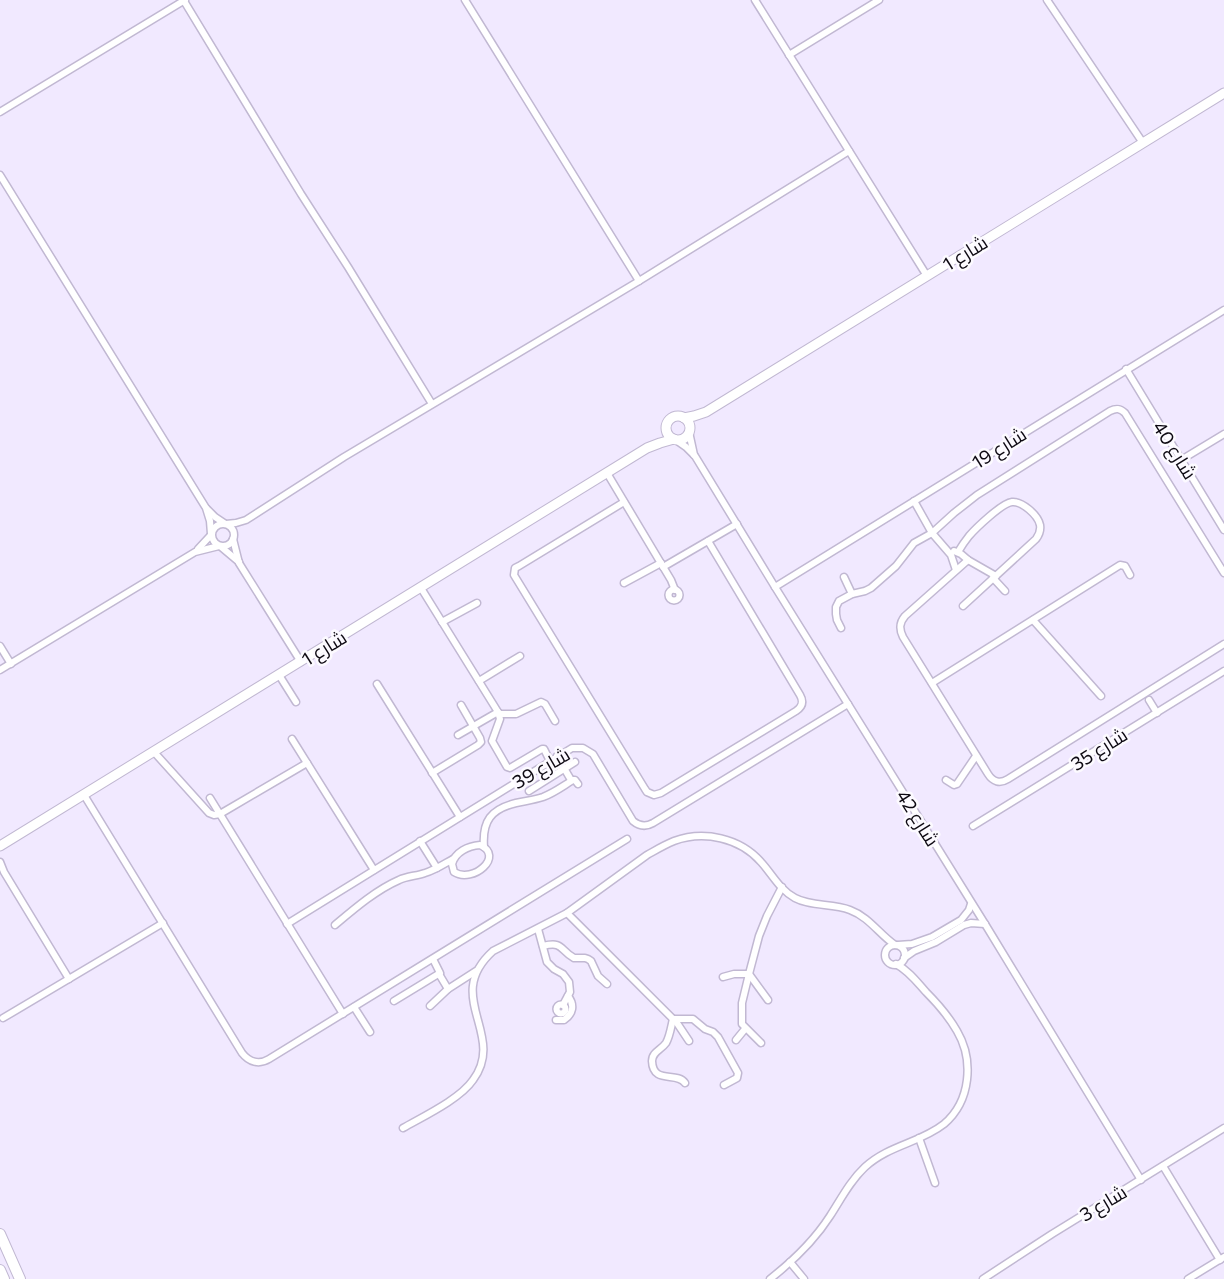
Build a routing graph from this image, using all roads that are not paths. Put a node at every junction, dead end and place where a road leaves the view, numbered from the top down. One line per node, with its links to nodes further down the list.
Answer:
1 (185, 0): 8 (street); 16 (street)
2 (464, 0): 13 (street)
3 (756, 0): 6 (street)
4 (879, 0): 6 (street)
5 (1047, 0): 9 (street)
6 (790, 55): 10 (street)
7 (1224, 94): 9 (street, شارع 1)
8 (0, 112)
9 (1143, 143): 12 (street, شارع 1)
10 (849, 151): 12 (street); 13 (street)
11 (0, 175): 29 (street)
12 (927, 276): 17 (street, شارع 1)
13 (639, 281): 16 (street)
14 (1224, 310): 15 (street, شارع 19)
15 (1126, 370): 25 (street, شارع 40); 27 (street, شارع 19)
16 (432, 404): 30 (street)
17 (706, 412): 18 (street, شارع 1); 20 (street, شارع 1)
18 (684, 418): 19 (street); 20 (street)
19 (667, 428): 22 (street); 23 (street, شارع 1)
20 (690, 431): 22 (street); 24 (street, شارع 42)
21 (1224, 434): 25 (street)
22 (675, 439): 23 (street, شارع 1); 24 (street, شارع 42)
23 (647, 448): 26 (street, شارع 1)
24 (695, 456): 32 (street, شارع 42)
25 (1182, 460): 33 (street, شارع 40)
26 (607, 473): 28 (street); 52 (street, شارع 1)
27 (914, 501): 34 (street); 51 (street, شارع 19)
28 (624, 502): 37 (street); 44 (street)
29 (206, 508): 31 (street); 35 (street)
30 (246, 520): 31 (street); 36 (street)
31 (226, 524): 35 (street); 36 (street)
32 (737, 524): 37 (street); 51 (street, شارع 42)
33 (1224, 530)
34 (932, 533): 40 (street); 46 (street); 55 (street)
35 (211, 534): 38 (street); 39 (street)
36 (234, 538): 38 (street); 43 (street)
37 (708, 541): 44 (street)
38 (220, 546): 39 (street); 43 (street)
39 (195, 552): 65 (street)
40 (948, 552): 41 (street); 45 (street)
41 (958, 552): 42 (street); 49 (street)
42 (968, 560): 45 (street); 49 (street)
43 (239, 563): 64 (street)
44 (662, 565): 50 (street); 53 (street)
45 (956, 570): 70 (street)
46 (1224, 573)
47 (1130, 575): 58 (street)
48 (844, 577): 55 (street)
49 (995, 577): 54 (street); 57 (street)
50 (624, 583)
51 (774, 587): 75 (street, شارع 42)
52 (421, 588): 59 (street); 64 (street, شارع 1)
53 (675, 590)
54 (1005, 591)
55 (852, 594): 60 (street)
56 (477, 603): 59 (street)
57 (963, 606)
58 (1033, 620): 70 (street); 72 (street)
59 (442, 622): 69 (street)
60 (841, 628)
61 (1224, 644): 73 (street)
62 (0, 646): 65 (street)
63 (520, 656): 69 (street)
64 (301, 662): 68 (street, شارع 1)
65 (11, 664): 66 (street)
66 (0, 670)
67 (1224, 672): 78 (street, شارع 35)
68 (279, 675): 74 (street); 83 (street, شارع 1)
69 (479, 681): 77 (street)
70 (932, 683): 85 (street)
71 (377, 684): 90 (street)
72 (1101, 696)
73 (1147, 697): 78 (street); 85 (street)
74 (296, 702)
75 (848, 704): 84 (street, شارع 39); 108 (street, شارع 42)
76 (460, 705): 80 (street)
77 (499, 713): 79 (street); 80 (street); 86 (street)
78 (1157, 713): 97 (street, شارع 35)
79 (555, 721)
80 (473, 726): 81 (street); 90 (street)
81 (458, 735)
82 (292, 739): 88 (street)
83 (154, 752): 93 (street, شارع 1); 95 (street)
84 (557, 756): 86 (street, شارع 39); 89 (street)
85 (976, 756): 91 (street)
86 (550, 761): 96 (street, شارع 39)
87 (576, 762): 89 (street)
88 (307, 763): 95 (street); 105 (street)
89 (565, 769): 92 (street); 101 (street)
90 (432, 773): 96 (street)
91 (946, 780)
92 (529, 791)
93 (84, 795): 100 (street, شارع 1); 110 (street)
94 (210, 798): 95 (street)
95 (220, 814): 111 (street)
96 (460, 817): 99 (street, شارع 39)
97 (973, 826)
98 (627, 838): 119 (street)
99 (420, 841): 104 (street); 105 (street, شارع 39)
100 (0, 846)
101 (484, 847): 102 (street); 106 (street)
102 (453, 859): 104 (street); 106 (street)
103 (0, 862): 127 (street)
104 (437, 868): 106 (street); 113 (street)
105 (374, 870): 111 (street, شارع 39)
106 (457, 874)
107 (782, 887): 109 (street); 115 (street); 125 (street)
108 (971, 904): 112 (street, شارع 42); 116 (street)
109 (567, 913): 114 (street); 137 (street)
110 (163, 923): 127 (street); 135 (street)
111 (287, 924): 135 (street)
112 (985, 924): 120 (street); 149 (street, شارع 42)
113 (335, 926)
114 (538, 929): 117 (street); 122 (street)
115 (883, 936): 116 (street); 118 (street)
116 (896, 945): 118 (street); 120 (street)
117 (543, 946): 128 (street); 130 (street)
118 (887, 949): 121 (street)
119 (433, 959): 124 (street); 134 (street)
120 (903, 959): 121 (street); 123 (street)
121 (896, 964): 123 (street)
122 (476, 971): 129 (street); 145 (street)
123 (907, 972): 147 (street)
124 (439, 974): 129 (street); 132 (street)
125 (748, 974): 126 (street); 131 (street); 138 (street)
126 (723, 977)
127 (69, 979): 136 (street)
128 (607, 984)
129 (448, 989): 133 (street)
130 (568, 996): 130 (street)
131 (768, 1000)
132 (394, 1001)
133 (430, 1006)
134 (354, 1007): 135 (street); 139 (street)
135 (343, 1014)
136 (3, 1018)
137 (673, 1019): 141 (street); 143 (street); 144 (street)
138 (745, 1028): 140 (street); 142 (street)
139 (370, 1032)
140 (736, 1040)
141 (689, 1041)
142 (762, 1043)
143 (685, 1083)
144 (724, 1085)
145 (404, 1128)
146 (1224, 1128): 148 (street, شارع 3)
147 (919, 1138): 150 (street); 153 (street)
148 (1163, 1166): 149 (street, شارع 3); 152 (street)
149 (1141, 1180): 159 (street, شارع 3)
150 (935, 1183)
151 (0, 1234): 156 (main road)
152 (1222, 1258): 160 (street)
153 (790, 1262): 157 (street); 158 (street)
154 (0, 1270): 155 (main road)
155 (4, 1279)
156 (20, 1279)
157 (770, 1279)
158 (804, 1279)
159 (983, 1279)
160 (1188, 1279)

